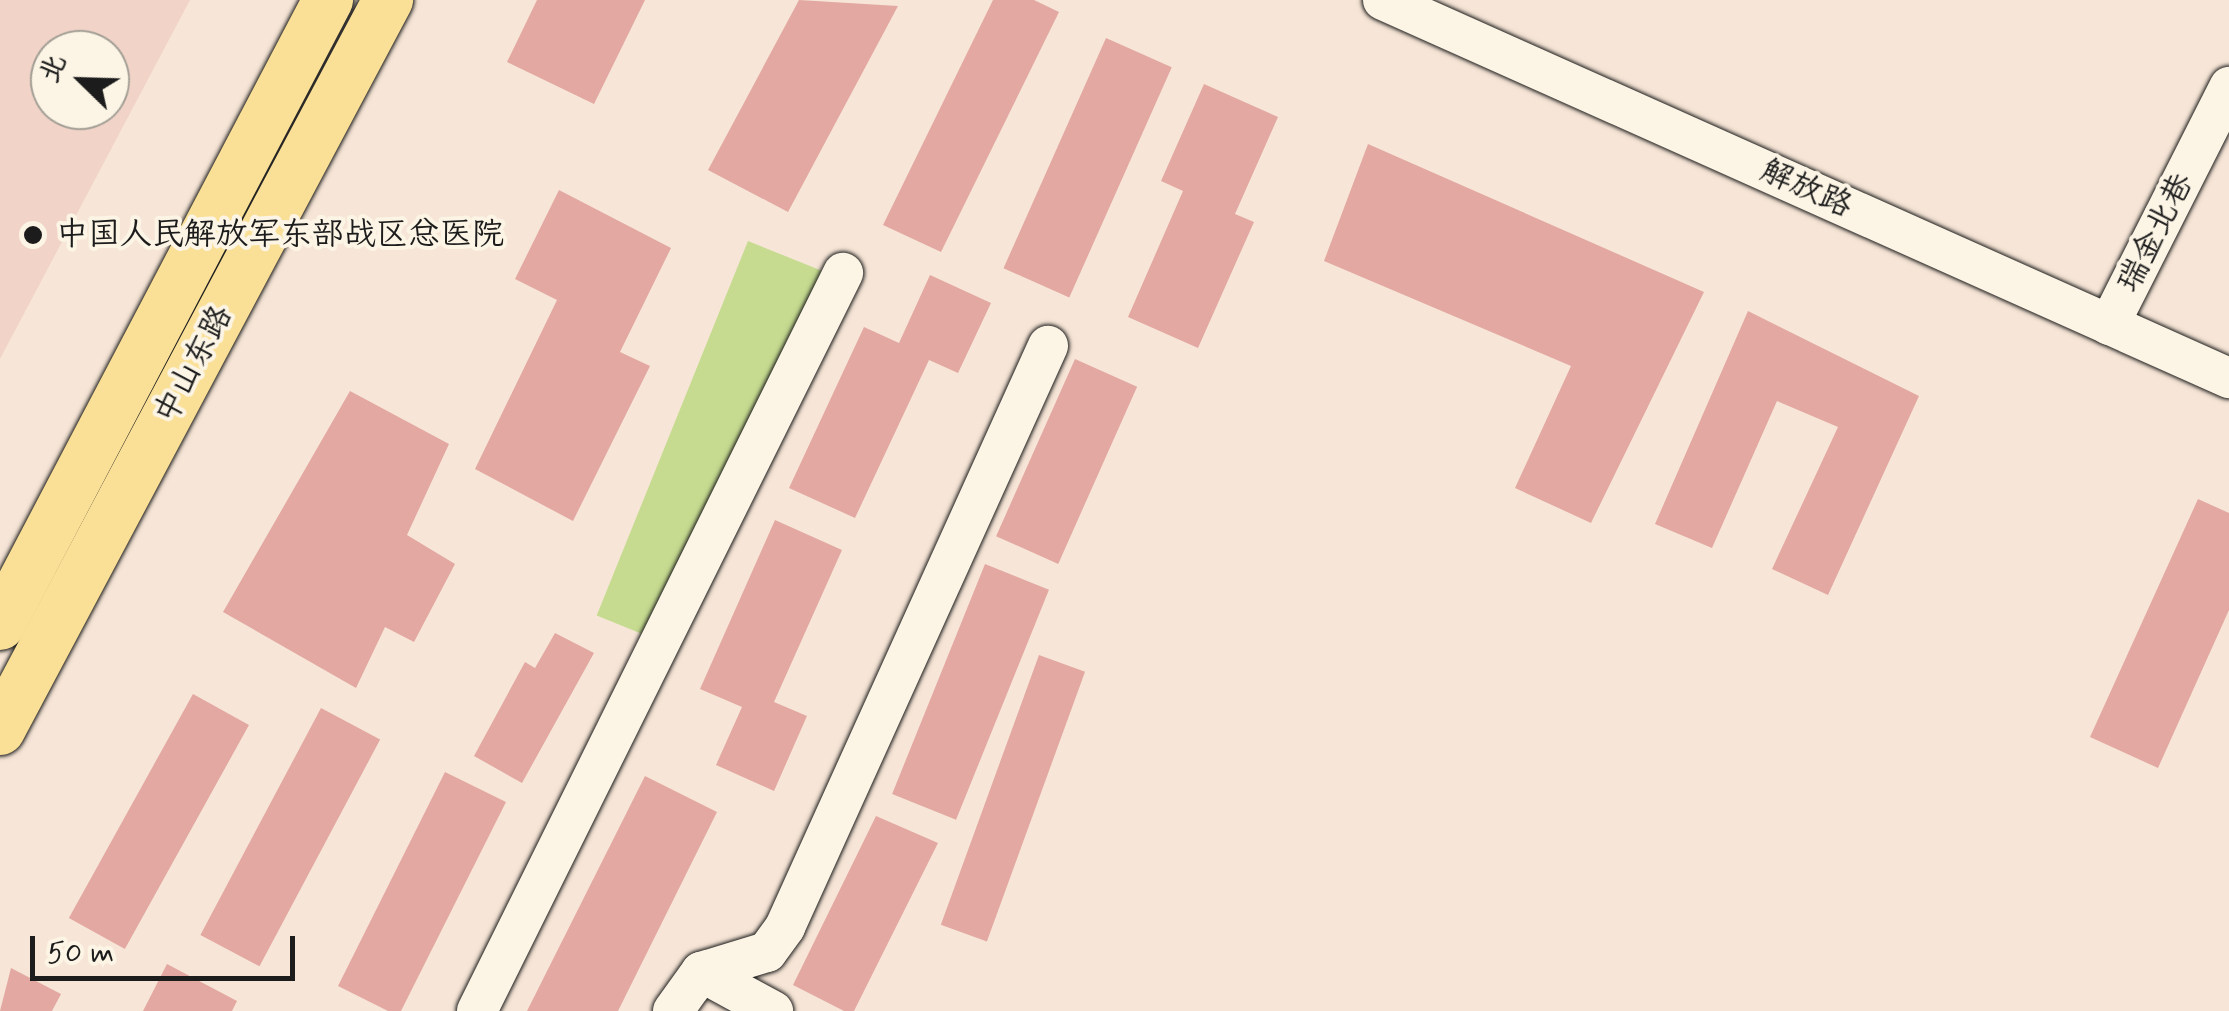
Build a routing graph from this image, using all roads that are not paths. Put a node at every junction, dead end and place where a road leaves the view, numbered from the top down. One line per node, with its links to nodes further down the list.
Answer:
1 (328, 0): 9 (main road, 中山东路)
2 (388, 0): 10 (main road, 中山东路)
3 (1383, 0): 6 (street, 解放路)
4 (2229, 86): 6 (street, 瑞金北巷)
5 (843, 273): 12 (street)
6 (2109, 325): 8 (street, 解放路)
7 (1048, 346): 11 (street)
8 (2229, 378)
9 (0, 625)
10 (0, 730)
11 (700, 972): 13 (street); 14 (street)
12 (477, 1011)
13 (673, 1011)
14 (773, 1011)

